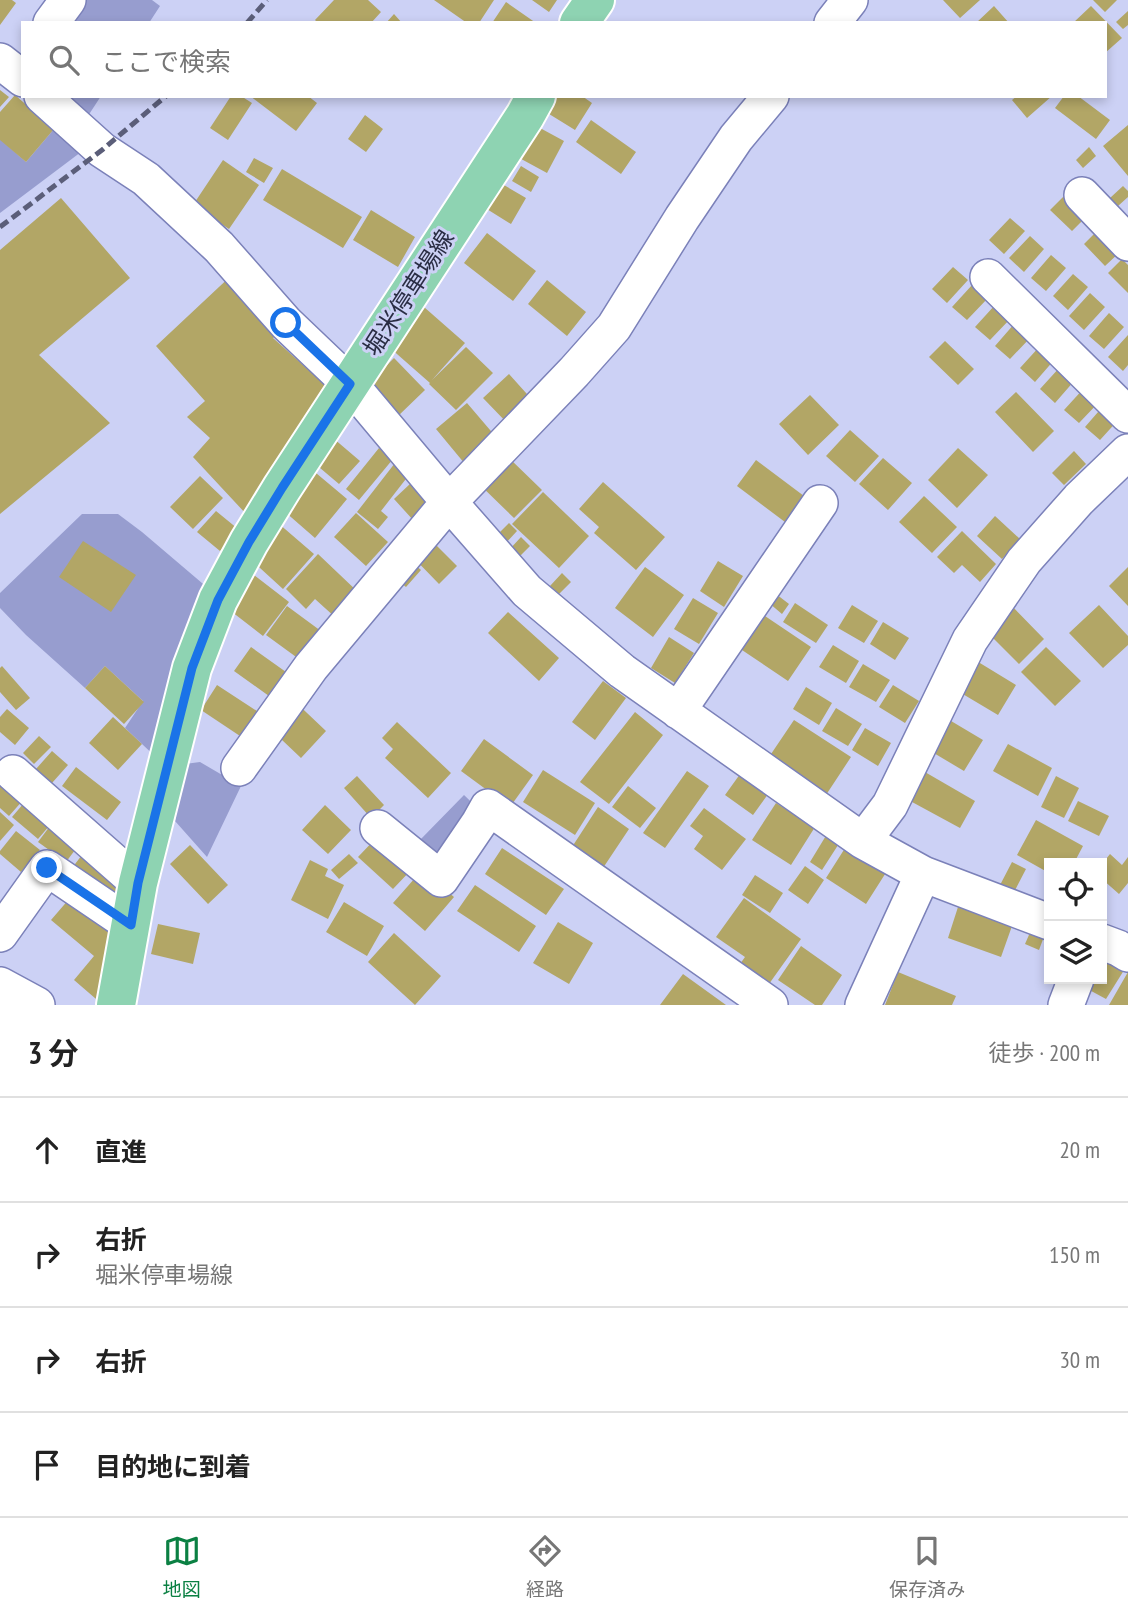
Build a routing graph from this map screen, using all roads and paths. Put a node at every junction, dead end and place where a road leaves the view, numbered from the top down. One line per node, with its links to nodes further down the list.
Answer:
1 (68, 0): 4 (street)
2 (595, 0): 5 (main road)
3 (850, 0): 6 (street)
4 (52, 21)
5 (580, 21)
6 (834, 21)
7 (44, 98): 13 (street)
8 (535, 98): 13 (main road, 堀米停車場線)
9 (769, 98): 16 (street)
10 (1082, 195): 11 (street)
11 (1128, 243)
12 (988, 277): 14 (street)
13 (350, 384): 16 (street); 24 (main road, 堀米停車場線)
14 (1128, 415)
15 (1128, 452): 22 (street)
16 (449, 502): 18 (street); 19 (street)
17 (820, 503): 18 (street)
18 (678, 711): 22 (street)
19 (239, 768)
20 (13, 773): 24 (street)
21 (379, 828): 35 (street)
22 (863, 841): 23 (street)
23 (923, 874): 26 (street); 36 (street)
24 (138, 883): 27 (main road, 堀米停車場線)
25 (10, 897): 27 (street); 28 (street)
26 (1046, 921)
27 (131, 925): 33 (main road, 堀米停車場線)
28 (0, 934)
29 (1107, 944): 30 (street)
30 (1128, 954)
31 (1074, 984): 37 (street)
32 (0, 985): 34 (street)
33 (119, 1003)
34 (37, 1005)
35 (770, 1005)
36 (863, 1005)
37 (1066, 1005)

